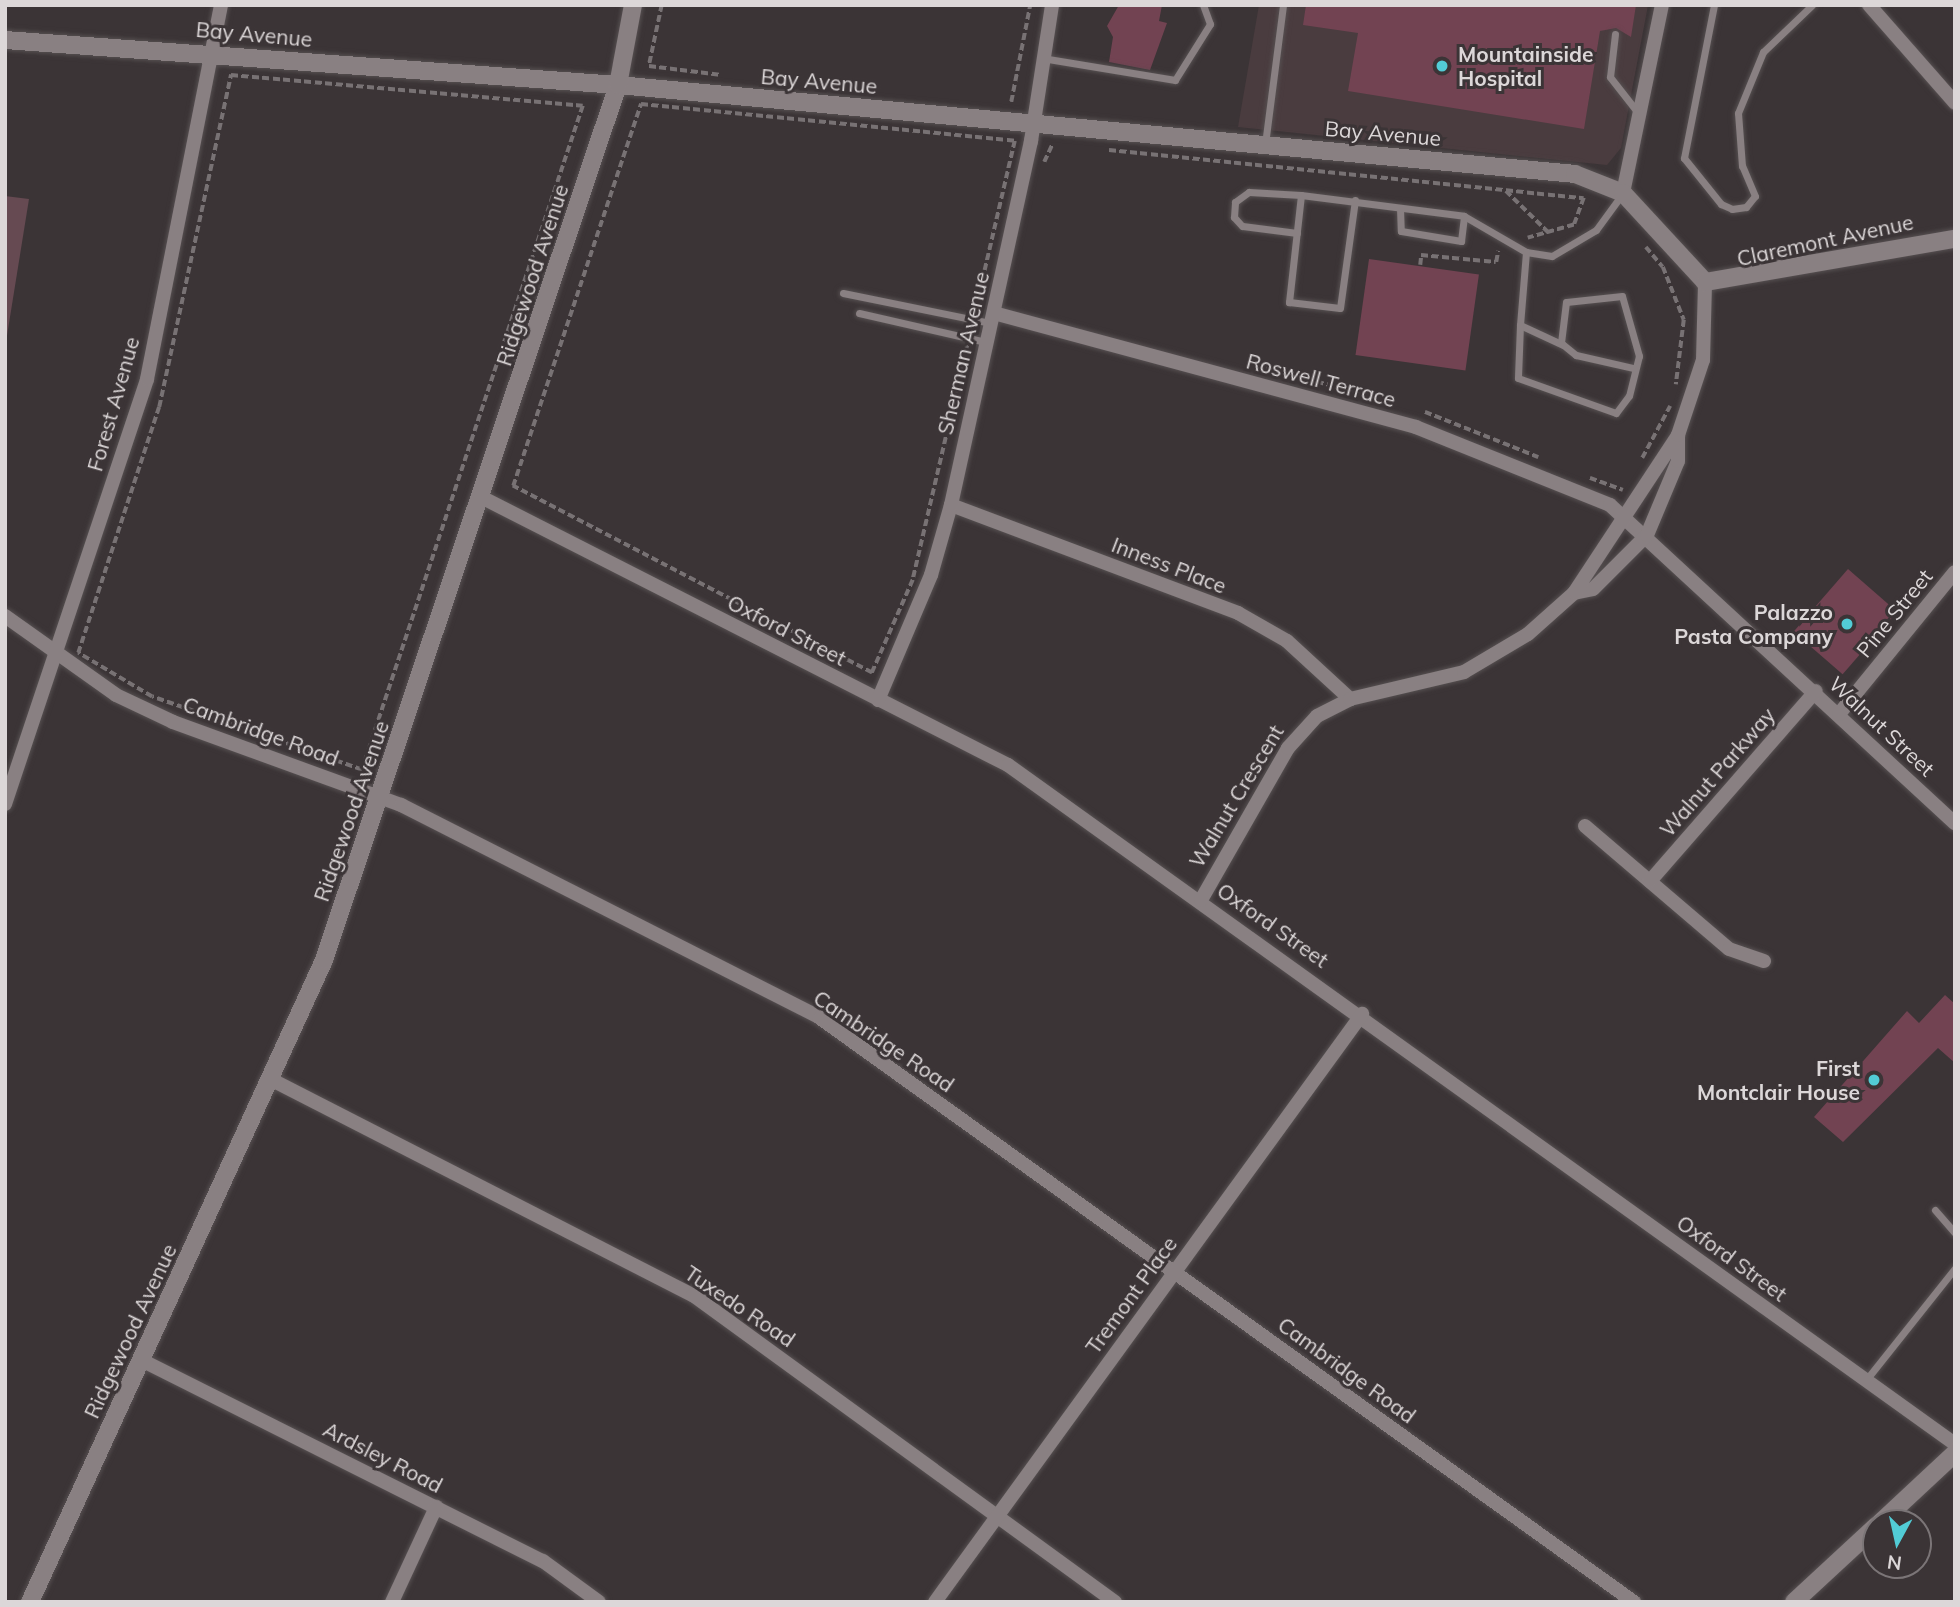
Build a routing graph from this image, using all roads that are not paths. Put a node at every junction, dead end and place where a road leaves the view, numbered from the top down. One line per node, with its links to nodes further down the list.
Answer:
1 (221, 5): 13 (street, Forest Avenue)
2 (633, 5): 15 (street, Ridgewood Avenue)
3 (1052, 5): 14 (street, Sherman Avenue)
4 (1203, 5): 14 (lane)
5 (1283, 5): 19 (lane)
6 (1662, 5): 17 (street)
7 (1714, 5): 10 (lane)
8 (1812, 5): 10 (lane)
9 (1869, 5): 16 (street)
10 (1801, 8)
11 (1615, 34): 17 (lane)
12 (5, 40): 13 (street, Bay Avenue)
13 (211, 53): 15 (street, Bay Avenue); 44 (street, Forest Avenue)
14 (1042, 58): 18 (street, Sherman Avenue)
15 (618, 85): 18 (street, Bay Avenue); 37 (street, Ridgewood Avenue)
16 (1955, 103)
17 (1640, 115): 20 (street)
18 (1033, 123): 19 (street, Bay Avenue); 31 (street, Sherman Avenue)
19 (1265, 145): 20 (street, Bay Avenue)
20 (1623, 193): 27 (lane); 28 (street)
21 (1301, 195): 22 (lane); 25 (lane); 25 (lane)
22 (1355, 200): 23 (lane); 25 (lane)
23 (1400, 208): 24 (lane); 24 (lane)
24 (1464, 216): 27 (lane)
25 (1297, 233)
26 (1955, 239): 28 (street, Claremont Avenue)
27 (1526, 252): 32 (lane)
28 (1705, 282): 36 (street, Walnut Crescent)
29 (843, 293): 31 (lane)
30 (859, 313): 33 (lane)
31 (993, 318): 33 (street, Sherman Avenue); 39 (street, Roswell Terrace)
32 (1520, 325): 34 (lane); 35 (lane)
33 (987, 342): 38 (street, Sherman Avenue)
34 (1563, 345): 35 (lane); 35 (lane)
35 (1633, 368)
36 (1678, 435): 39 (street, Walnut Crescent); 40 (street, Walnut Crescent)
37 (483, 498): 47 (street, Oxford Street); 49 (street, Ridgewood Avenue)
38 (951, 505): 46 (street, Inness Place); 47 (street, Sherman Avenue)
39 (1627, 516): 40 (street, Walnut Street); 42 (street, Walnut Crescent)
40 (1647, 535): 42 (street, Walnut Crescent); 45 (street, Walnut Street)
41 (1955, 572): 48 (street, Pine Street)
42 (1574, 593): 46 (street, Walnut Crescent)
43 (5, 616): 44 (street, Cambridge Road)
44 (54, 655): 49 (street, Cambridge Road); 50 (street, Forest Avenue)
45 (1816, 691): 48 (street, Walnut Street); 53 (street, Walnut Parkway)
46 (1350, 699): 54 (street, Walnut Crescent)
47 (878, 700): 54 (street, Oxford Street)
48 (1839, 714): 51 (street, Walnut Street)
49 (380, 796): 57 (street, Ridgewood Avenue); 61 (street, Cambridge Road)
50 (5, 804)
51 (1955, 823)
52 (1585, 826): 53 (street)
53 (1650, 881): 55 (street)
54 (1201, 900): 56 (street, Oxford Street)
55 (1764, 961)
56 (1362, 1014): 61 (street, Tremont Place); 63 (street, Oxford Street)
57 (270, 1079): 62 (street, Ridgewood Avenue); 68 (street, Tuxedo Road)
58 (1935, 1210): 59 (lane)
59 (1955, 1233)
60 (1955, 1268): 63 (lane)
61 (1174, 1272): 68 (street, Tremont Place); 75 (street, Cambridge Road)
62 (141, 1360): 66 (street, Ardsley Road); 70 (street, Ridgewood Avenue)
63 (1866, 1382): 64 (street, Oxford Street)
64 (1955, 1444)
65 (1955, 1453): 67 (street)
66 (436, 1507): 71 (street); 72 (street, Ardsley Road)
67 (1895, 1509)
68 (996, 1517): 73 (street, Tremont Place); 74 (street, Tuxedo Road)
69 (1862, 1540): 76 (street)
70 (30, 1602)
71 (393, 1602)
72 (599, 1602)
73 (935, 1602)
74 (1115, 1602)
75 (1634, 1602)
76 (1794, 1602)

